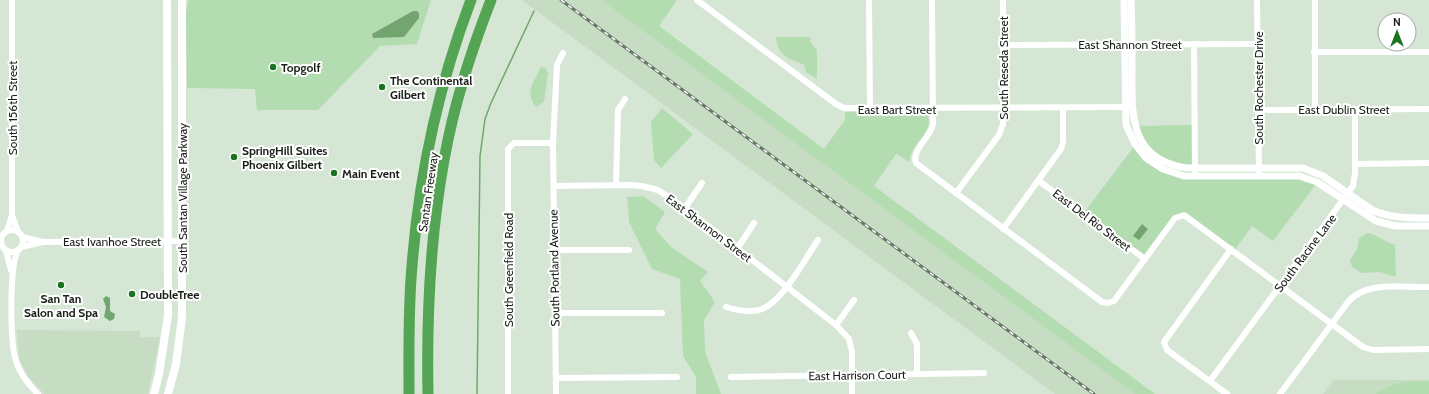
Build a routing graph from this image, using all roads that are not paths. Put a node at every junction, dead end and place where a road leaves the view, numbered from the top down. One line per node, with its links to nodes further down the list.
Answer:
1 (12, 0): 49 (street, South 156th Street)
2 (167, 0): 22 (main road, South Santan Village Parkway)
3 (182, 0): 23 (main road, South Santan Village Parkway)
4 (471, 0): 89 (highway, Santan Freeway)
5 (491, 0): 90 (highway, Santan Freeway)
6 (697, 0): 30 (street, East Bart Street)
7 (869, 0): 30 (street)
8 (932, 0): 31 (street)
9 (1003, 0): 18 (street, South Reseda Street)
10 (1124, 0): 14 (street)
11 (1131, 0): 15 (street)
12 (1258, 0): 17 (street, South Rochester Drive)
13 (1315, 0): 19 (street)
14 (1124, 44): 15 (street, East Shannon Street); 18 (street, East Shannon Street); 25 (street)
15 (1132, 44): 16 (street, East Shannon Street); 26 (street)
16 (1194, 44): 17 (street, East Shannon Street); 39 (street)
17 (1258, 44): 34 (street, South Rochester Drive)
18 (1003, 45): 27 (street, South Reseda Street)
19 (1314, 52): 20 (street); 32 (street)
20 (1429, 52)
21 (563, 53): 35 (street, South Portland Avenue)
22 (168, 84): 23 (main road); 57 (main road, South Santan Village Parkway)
23 (182, 84): 58 (main road, South Santan Village Parkway)
24 (625, 99): 44 (street)
25 (1124, 107): 26 (street, East Bart Street); 28 (street, East Bart Street); 40 (street)
26 (1132, 107): 39 (street)
27 (1004, 108): 28 (street, East Bart Street); 31 (street, East Bart Street); 46 (street, South Reseda Street)
28 (1063, 108): 42 (street)
29 (1429, 108): 33 (street, East Dublin Street)
30 (870, 109): 31 (street, East Bart Street)
31 (933, 109): 46 (street)
32 (1315, 109): 33 (street, East Dublin Street); 34 (street, East Dublin Street)
33 (1355, 109): 37 (street, South Racine Lane)
34 (1258, 110): 38 (street, South Rochester Drive)
35 (553, 143): 45 (street, South Portland Avenue); 91 (street, South Greenfield Road)
36 (1429, 163): 37 (street)
37 (1355, 164): 47 (street, South Racine Lane)
38 (1258, 167): 39 (street); 41 (street, South Rochester Drive); 47 (street)
39 (1195, 168): 40 (street)
40 (1196, 176): 41 (street)
41 (1258, 176): 47 (street)
42 (1039, 181): 53 (street); 66 (street, East Del Rio Street)
43 (702, 183): 48 (street)
44 (616, 185): 45 (street, East Shannon Street); 48 (street, East Shannon Street)
45 (554, 186): 64 (street, South Portland Avenue)
46 (956, 193): 53 (street)
47 (1347, 197): 50 (street); 52 (street); 69 (street, South Racine Lane)
48 (685, 208): 62 (street, East Shannon Street)
49 (12, 215): 54 (street, South 156th Street); 55 (street, South 156th Street)
50 (1429, 218)
51 (754, 223): 62 (street)
52 (1429, 226)
53 (1003, 228): 66 (street)
54 (3, 234): 55 (street); 60 (street)
55 (20, 234): 59 (street, East Ivanhoe Street); 61 (street)
56 (818, 240): 68 (street)
57 (168, 241): 58 (street, East Ivanhoe Street); 59 (street, East Ivanhoe Street); 87 (main road, South Santan Village Parkway)
58 (182, 241): 88 (main road, South Santan Village Parkway)
59 (43, 242): 61 (street, East Ivanhoe Street)
60 (3, 247): 61 (street); 67 (street)
61 (19, 249): 67 (street)
62 (737, 249): 68 (street, East Shannon Street)
63 (1231, 249): 66 (street); 69 (street); 85 (street)
64 (553, 250): 65 (street); 73 (street, South Portland Avenue)
65 (629, 250)
66 (1145, 259)
67 (12, 272): 86 (street)
68 (786, 286): 72 (street); 76 (street, East Shannon Street)
69 (1281, 286): 75 (street); 85 (street, South Racine Lane)
70 (1429, 287): 75 (street)
71 (854, 300): 76 (street)
72 (726, 307)
73 (554, 313): 74 (street); 84 (street, South Portland Avenue)
74 (662, 313)
75 (1332, 324): 78 (street); 95 (street)
76 (836, 325): 81 (street, East Shannon Street)
77 (911, 333): 80 (street)
78 (1429, 349)
79 (984, 373): 80 (street, East Harrison Court)
80 (917, 374): 81 (street, East Harrison Court)
81 (851, 375): 83 (street, East Harrison Court); 93 (street, East Shannon Street)
82 (677, 376): 84 (street)
83 (731, 377)
84 (556, 378): 92 (street, South Portland Avenue)
85 (1210, 382): 94 (street)
86 (38, 394)
87 (154, 394)
88 (168, 394)
89 (409, 394)
90 (428, 394)
91 (508, 394)
92 (556, 394)
93 (852, 394)
94 (1227, 394)
95 (1280, 394)

